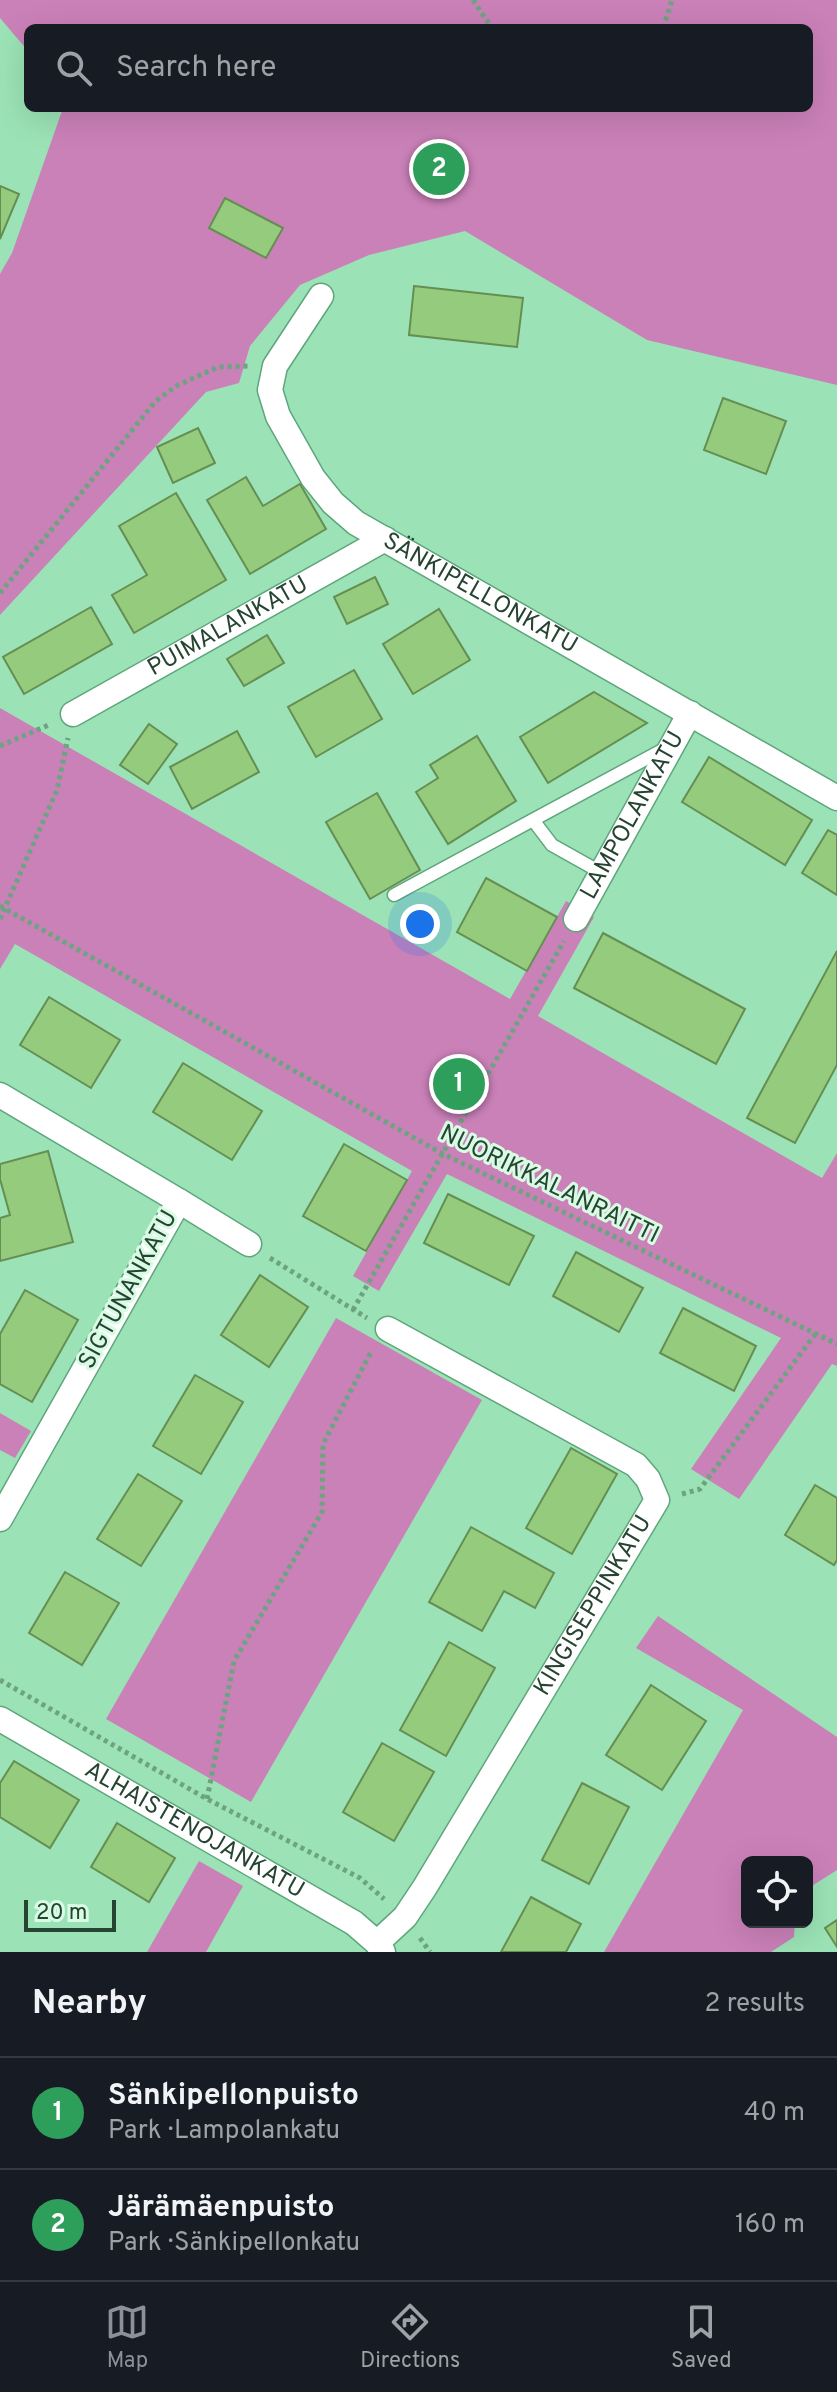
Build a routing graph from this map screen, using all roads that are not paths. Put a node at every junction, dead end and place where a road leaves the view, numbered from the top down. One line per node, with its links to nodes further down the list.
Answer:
1 (321, 296): 2 (street, SÄNKIPELLONKATU)
2 (385, 539): 3 (street, SÄNKIPELLONKATU); 4 (street, PUIMALANKATU)
3 (690, 713): 5 (street, LAMPOLANKATU); 6 (street, SÄNKIPELLONKATU)
4 (73, 714)
5 (673, 745): 7 (lane); 8 (street, LAMPOLANKATU)
6 (837, 798)
7 (533, 820): 8 (lane); 9 (lane)
8 (602, 873): 10 (street, LAMPOLANKATU)
9 (394, 895)
10 (576, 919)
11 (0, 1095): 12 (street, SIGTUNANKATU)
12 (179, 1201): 13 (street); 15 (street, SIGTUNANKATU)
13 (249, 1244)
14 (388, 1329): 17 (street, KINGISEPPINKATU)
15 (0, 1519)
16 (0, 1719): 17 (street, ALHAISTENOJANKATU)
17 (380, 1947)

